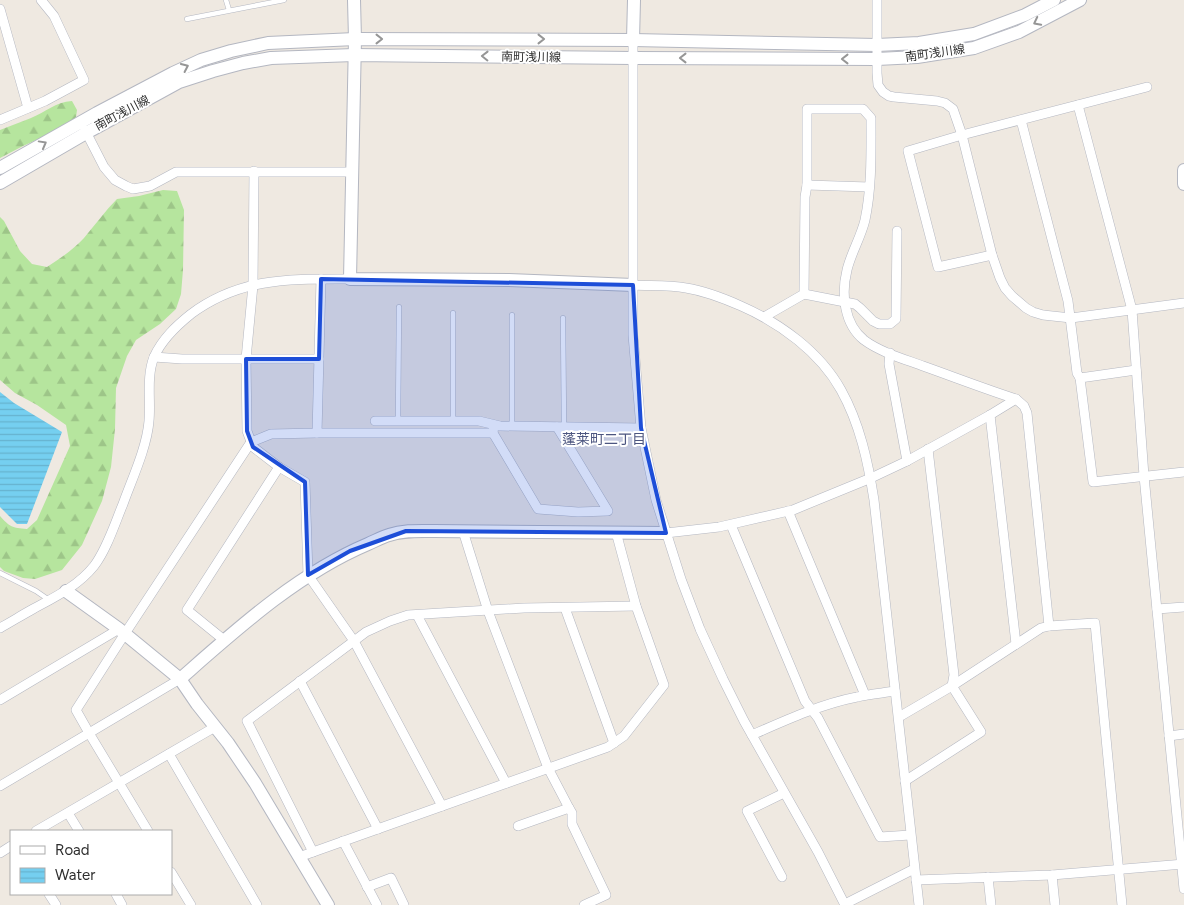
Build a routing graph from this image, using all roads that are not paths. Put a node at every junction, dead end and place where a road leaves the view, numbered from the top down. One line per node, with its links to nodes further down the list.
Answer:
1 (41, 0): 20 (street)
2 (226, 0): 10 (lane)
3 (284, 0): 10 (lane)
4 (354, 0): 12 (street)
5 (634, 0): 13 (street)
6 (877, 0): 14 (street)
7 (1054, 0): 14 (street, 南町浅川線)
8 (1080, 0): 17 (street, 南町浅川線, one-way to 17)
9 (0, 9): 20 (street)
10 (230, 10): 11 (lane)
11 (187, 19)
12 (355, 38): 13 (street, 南町浅川線, one-way to 13); 15 (street); 23 (street, 南町浅川線, one-way to 12)
13 (633, 40): 14 (street, 南町浅川線); 16 (street)
14 (877, 45): 17 (street)
15 (354, 55): 16 (street, 南町浅川線, one-way to 15); 23 (street, 南町浅川線); 28 (street)
16 (632, 58): 17 (street, 南町浅川線, one-way to 16); 38 (street)
17 (877, 59): 24 (street)
18 (1147, 87): 19 (street)
19 (1078, 105): 22 (street); 43 (street)
20 (28, 108): 21 (street)
21 (0, 120)
22 (1021, 120): 24 (street); 48 (street)
23 (84, 128): 25 (street, 南町浅川線, one-way to 23); 27 (street); 29 (street, 南町浅川線)
24 (962, 135): 34 (street); 34 (street)
25 (0, 168)
26 (1184, 170): 30 (street)
27 (254, 171): 28 (street); 37 (street)
28 (352, 172): 36 (street)
29 (0, 183)
30 (1184, 184)
31 (807, 185): 32 (street); 32 (street); 39 (street)
32 (869, 187): 40 (street)
33 (897, 231): 40 (street)
34 (992, 255): 48 (street)
35 (321, 279): 36 (street); 37 (street); 52 (street)
36 (350, 279): 38 (street)
37 (253, 285): 50 (street); 51 (street)
38 (633, 285): 46 (street); 62 (street)
39 (804, 294): 40 (street); 46 (street)
40 (845, 301): 49 (street)
41 (1184, 303): 43 (street)
42 (400, 307): 58 (lane)
43 (1132, 310): 48 (street); 53 (street)
44 (453, 313): 59 (lane)
45 (512, 315): 60 (lane)
46 (764, 317): 71 (street)
47 (563, 318): 61 (lane)
48 (1070, 318): 54 (street)
49 (890, 353): 55 (street); 67 (street)
50 (154, 357): 51 (street); 79 (street)
51 (246, 359): 52 (street); 65 (street)
52 (319, 359): 64 (street)
53 (1136, 370): 54 (street); 70 (street)
54 (1080, 378): 70 (street)
55 (1016, 400): 56 (street); 87 (street)
56 (990, 415): 66 (street); 92 (street)
57 (374, 421): 58 (street)
58 (398, 421): 59 (street)
59 (453, 421): 63 (street)
60 (512, 426): 61 (street); 63 (street)
61 (561, 427): 62 (street); 63 (street)
62 (641, 428): 76 (street)
63 (494, 429): 64 (street)
64 (317, 433): 65 (street)
65 (251, 442): 68 (street); 89 (street)
66 (928, 449): 67 (street); 95 (street)
67 (906, 461): 71 (street)
68 (279, 467): 78 (street); 90 (street)
69 (1184, 472): 70 (street)
70 (1144, 476): 84 (street)
71 (871, 478): 72 (street); 96 (street)
72 (788, 512): 73 (street); 97 (street)
73 (731, 525): 76 (street); 99 (street)
74 (463, 531): 75 (street); 78 (street); 85 (street)
75 (616, 532): 76 (street); 81 (street)
76 (666, 533): 104 (street)
77 (0, 573): 80 (lane)
78 (308, 575): 90 (street); 91 (street)
79 (66, 591): 80 (street); 89 (street)
80 (49, 600): 88 (street)
81 (636, 606): 83 (street); 106 (street)
82 (1184, 607): 84 (street)
83 (565, 608): 85 (street); 106 (street)
84 (1157, 609): 105 (street)
85 (488, 611): 86 (street); 108 (street)
86 (417, 615): 91 (street); 111 (street)
87 (1050, 626): 92 (street); 127 (street)
88 (0, 628)
89 (122, 632): 93 (street); 98 (street); 102 (street)
90 (224, 640): 93 (street)
91 (354, 641): 94 (street); 114 (street)
92 (1016, 644): 95 (street)
93 (180, 680): 101 (street); 102 (street)
94 (300, 681): 118 (street); 124 (street)
95 (952, 686): 100 (street); 109 (street)
96 (896, 690): 97 (street); 100 (street)
97 (865, 695): 99 (street)
98 (0, 700)
99 (813, 710): 104 (street); 122 (street)
100 (898, 717): 109 (street)
101 (215, 727): 107 (street); 125 (street)
102 (89, 733): 110 (street); 112 (street)
103 (1184, 734): 105 (street)
104 (752, 735): 113 (street)
105 (1169, 736): 126 (street)
106 (614, 743): 108 (street)
107 (169, 754): 110 (street); 138 (street)
108 (548, 768): 111 (street); 115 (street)
109 (905, 781): 122 (street)
110 (119, 783): 116 (street); 121 (street)
111 (506, 783): 114 (street)
112 (0, 786)
113 (784, 793): 131 (street); 136 (street)
114 (442, 806): 118 (street)
115 (569, 808): 117 (street); 142 (street)
116 (68, 813): 119 (street); 120 (street)
117 (518, 826)
118 (378, 829): 123 (street)
119 (38, 830)
120 (78, 830)
121 (147, 830)
122 (910, 835): 128 (street)
123 (344, 841): 124 (street); 134 (street)
124 (313, 852): 125 (street)
125 (299, 856): 139 (street)
126 (1183, 864): 127 (street); 135 (street)
127 (1119, 869): 130 (street); 146 (street)
128 (914, 870): 133 (street); 136 (street)
129 (172, 874): 137 (street)
130 (1052, 875): 132 (street); 145 (street)
131 (782, 877)
132 (988, 877): 133 (street); 144 (street)
133 (916, 880): 143 (street)
134 (367, 887): 140 (street); 141 (street)
135 (1184, 889)
136 (845, 904)
137 (191, 905)
138 (257, 905)
139 (328, 905)
140 (377, 905)
141 (404, 905)
142 (584, 905)
143 (919, 905)
144 (991, 905)
145 (1055, 905)
146 (1122, 905)

